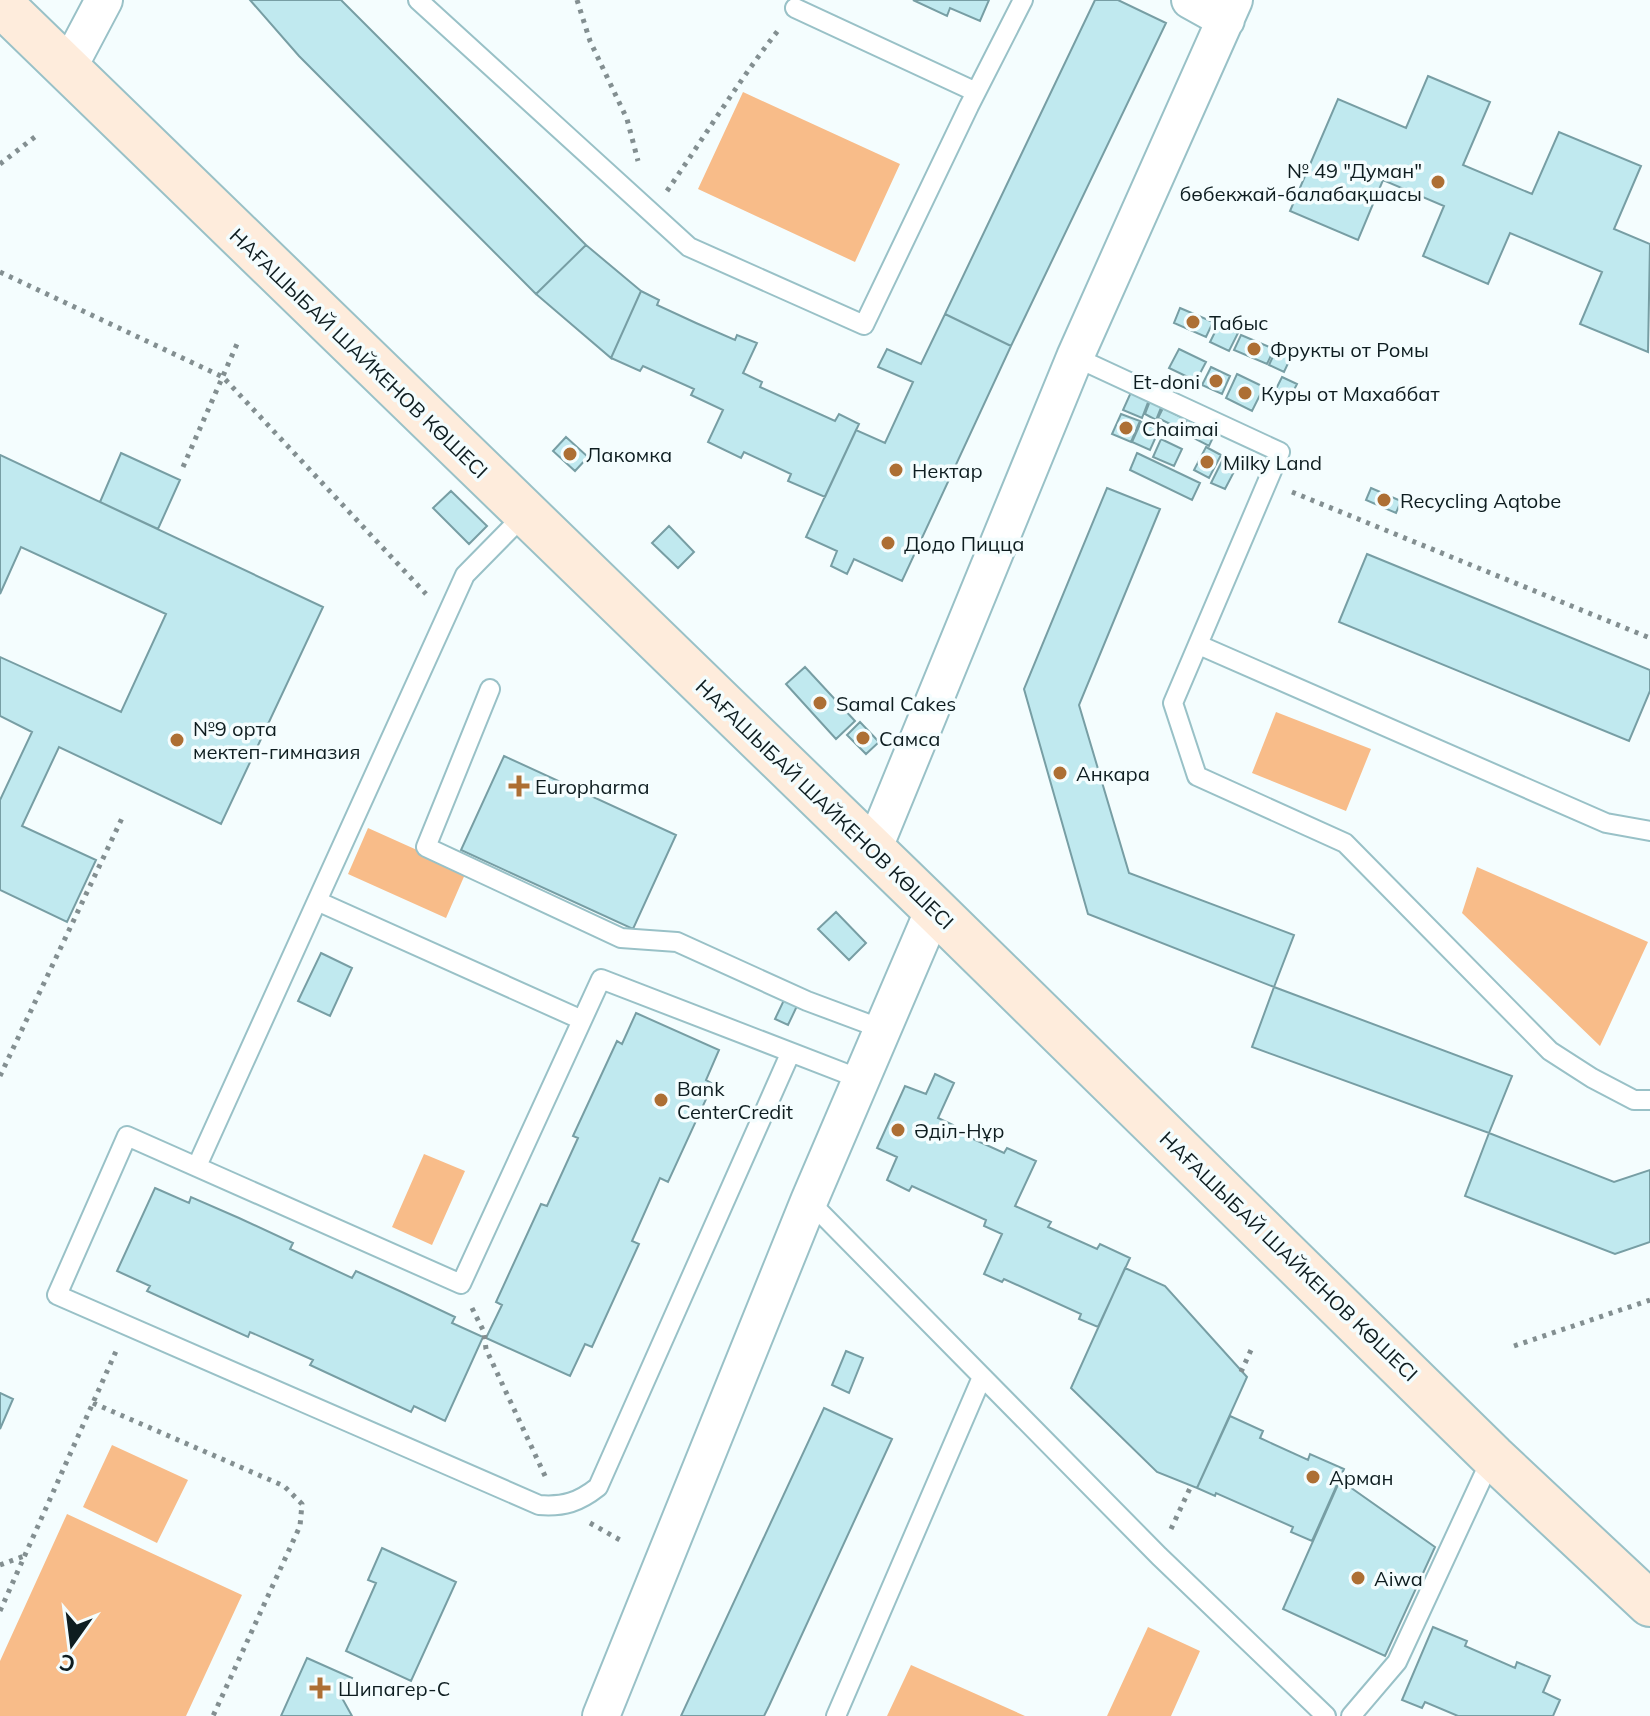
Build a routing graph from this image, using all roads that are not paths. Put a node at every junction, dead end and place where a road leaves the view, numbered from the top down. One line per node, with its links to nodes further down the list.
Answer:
1 (104, 0): 8 (street)
2 (418, 0): 9 (lane)
3 (1023, 0): 9 (lane)
4 (1190, 0): 6 (street)
5 (795, 8): 9 (lane)
6 (1230, 10): 10 (street)
7 (3, 16): 8 (street, НАҒАШЫБАЙ ШАЙКЕНОВ КӨШЕСІ)
8 (67, 70): 11 (street, НАҒАШЫБАЙ ШАЙКЕНОВ КӨШЕСІ)
9 (976, 92)
10 (1075, 357): 12 (lane); 15 (street)
11 (525, 514): 15 (street, НАҒАШЫБАЙ ШАЙКЕНОВ КӨШЕСІ); 16 (lane)
12 (1199, 645): 14 (lane); 22 (lane)
13 (490, 689): 19 (lane)
14 (1650, 831)
15 (873, 850): 17 (street, НАҒАШЫБАЙ ШАЙКЕНОВ КӨШЕСІ)
16 (317, 901): 18 (lane); 23 (lane)
17 (934, 909): 19 (street); 26 (street, НАҒАШЫБАЙ ШАЙКЕНОВ КӨШЕСІ)
18 (582, 1020): 20 (lane); 23 (lane)
19 (882, 1029): 21 (street)
20 (790, 1054): 21 (lane); 23 (lane)
21 (860, 1079): 24 (street)
22 (1650, 1100)
23 (197, 1166)
24 (809, 1201): 25 (lane); 28 (street)
25 (982, 1377): 29 (lane); 30 (lane)
26 (1493, 1457): 27 (street, НАҒАШЫБАЙ ШАЙКЕНОВ КӨШЕСІ); 31 (lane)
27 (1650, 1604)
28 (601, 1716)
29 (836, 1716)
30 (1326, 1716)
31 (1351, 1716)

